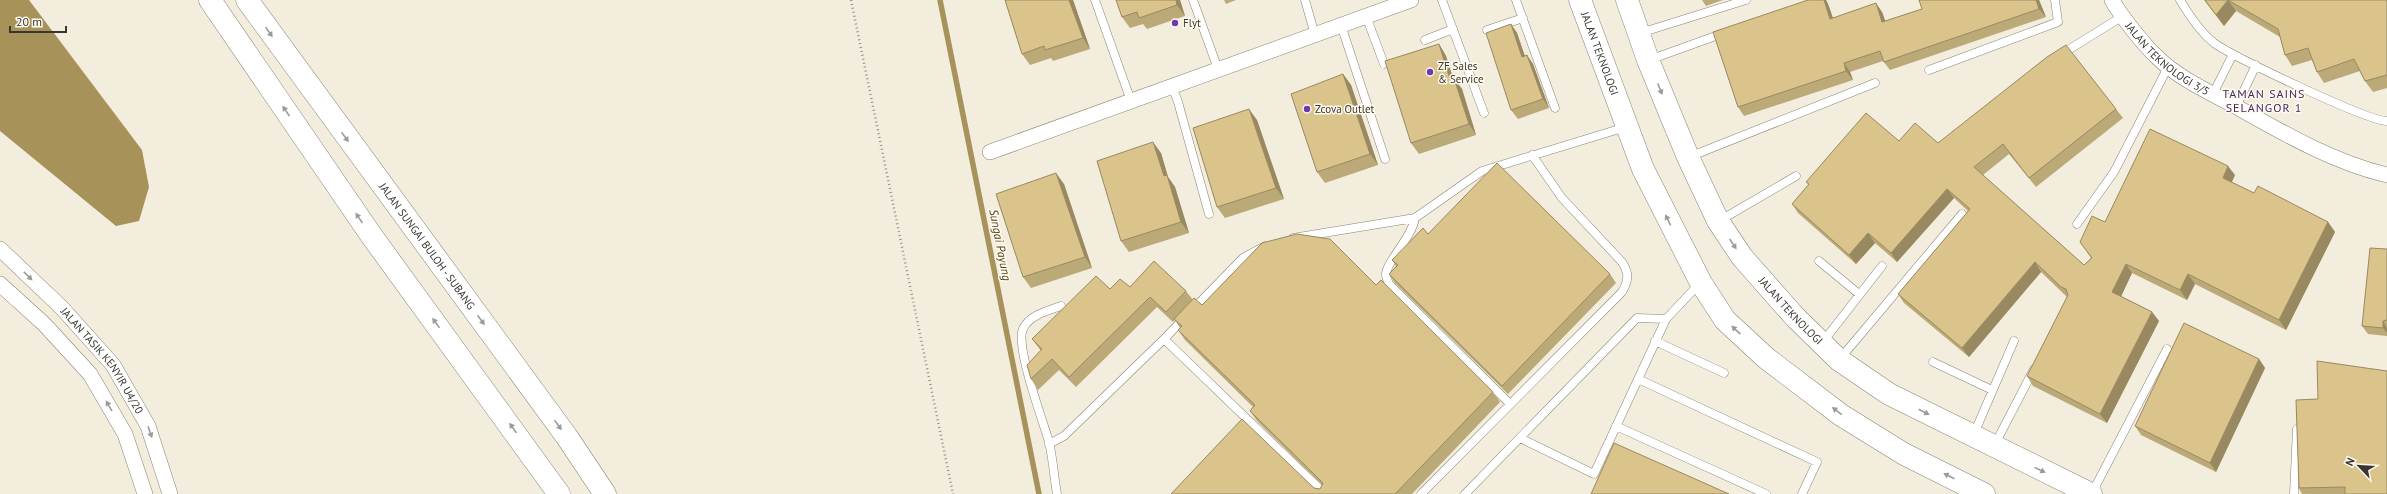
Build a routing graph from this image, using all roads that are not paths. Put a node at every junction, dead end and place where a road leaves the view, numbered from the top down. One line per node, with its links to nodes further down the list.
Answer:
1 (210, 0): 83 (main road, one-way to 1)
2 (246, 0): 84 (main road, JALAN SUNGAI BULOH - SUBANG, one-way to 84)
3 (1095, 0): 36 (lane)
4 (1193, 0): 31 (lane)
5 (1305, 0): 23 (lane)
6 (1442, 0): 19 (lane)
7 (1516, 0): 17 (lane)
8 (1580, 0): 41 (main road, JALAN TEKNOLOGI)
9 (1627, 0): 22 (main road, JALAN TEKNOLOGI)
10 (1746, 0): 22 (lane)
11 (2055, 0): 32 (lane)
12 (2112, 0): 16 (street, JALAN TEKNOLOGI 3/5)
13 (2180, 0): 25 (lane)
14 (1407, 1): 15 (street)
15 (1366, 16): 18 (street); 28 (lane)
16 (2124, 16): 27 (lane); 30 (street, JALAN TEKNOLOGI 3/5)
17 (1523, 18): 20 (lane); 38 (lane)
18 (1340, 25): 23 (street); 45 (lane)
19 (1453, 29): 24 (lane); 39 (lane)
20 (1487, 30)
21 (1729, 32): 26 (lane)
22 (1639, 34): 26 (main road, JALAN TEKNOLOGI)
23 (1315, 35): 31 (street)
24 (1425, 40)
25 (2233, 54): 29 (lane); 35 (lane)
26 (1648, 60): 44 (main road, JALAN TEKNOLOGI, one-way to 44)
27 (2050, 62)
28 (1384, 64)
29 (2256, 65): 37 (lane); 40 (lane)
30 (2168, 67): 35 (street, JALAN TEKNOLOGI 3/5); 52 (lane)
31 (1218, 69): 34 (street)
32 (1929, 70)
33 (1875, 83): 44 (lane)
34 (1172, 86): 36 (street); 48 (lane)
35 (2213, 94): 37 (street, JALAN TEKNOLOGI 3/5)
36 (1131, 101): 42 (street)
37 (2236, 107): 46 (street, JALAN TEKNOLOGI 3/5)
38 (1555, 108)
39 (1484, 113)
40 (2387, 121)
41 (1626, 126): 43 (lane); 58 (main road, JALAN TEKNOLOGI, one-way to 41)
42 (990, 152)
43 (1532, 155): 50 (lane); 74 (lane)
44 (1688, 157): 51 (main road, JALAN TEKNOLOGI)
45 (1385, 159)
46 (2387, 175)
47 (1796, 176): 51 (lane)
48 (1209, 214)
49 (1962, 214): 68 (lane)
50 (1415, 218): 53 (lane); 74 (lane)
51 (1718, 221): 66 (main road, JALAN TEKNOLOGI, one-way to 66)
52 (2077, 224)
53 (1287, 239)
54 (1273, 243): 63 (lane)
55 (0, 249): 82 (street, JALAN TASIK KENYIR U4/20, one-way to 82)
56 (1819, 262): 60 (lane)
57 (1882, 266): 60 (lane)
58 (1701, 283): 62 (lane); 91 (main road, JALAN TEKNOLOGI, one-way to 58)
59 (0, 284): 81 (street, JALAN TASIK KENYIR U4/20, one-way to 59)
60 (1860, 294): 66 (lane)
61 (1061, 306): 79 (lane)
62 (1666, 319): 64 (lane); 78 (lane)
63 (1164, 339): 79 (lane); 86 (lane)
64 (1655, 341): 71 (lane); 72 (lane)
65 (2014, 341): 73 (lane)
66 (1821, 343): 68 (main road, JALAN TEKNOLOGI)
67 (2167, 349): 92 (lane)
68 (1839, 360): 77 (main road, JALAN TEKNOLOGI, one-way to 77)
69 (1933, 362): 73 (lane)
70 (2036, 364): 80 (lane)
71 (1724, 373)
72 (1638, 379): 75 (lane); 90 (lane)
73 (1992, 390): 77 (lane)
74 (1510, 404): 87 (lane)
75 (1616, 426): 78 (lane); 89 (lane)
76 (2296, 429): 93 (lane)
77 (1973, 437): 80 (main road, JALAN TEKNOLOGI)
78 (1520, 438): 88 (lane)
79 (1049, 444): 85 (lane)
80 (1994, 447): 92 (main road, JALAN TEKNOLOGI, one-way to 92)
81 (145, 494)
82 (170, 494)
83 (559, 494)
84 (605, 494)
85 (1057, 494)
86 (1325, 494)
87 (1421, 494)
88 (1465, 494)
89 (1766, 494)
90 (1802, 494)
91 (1984, 494)
92 (2091, 494)
93 (2294, 494)

